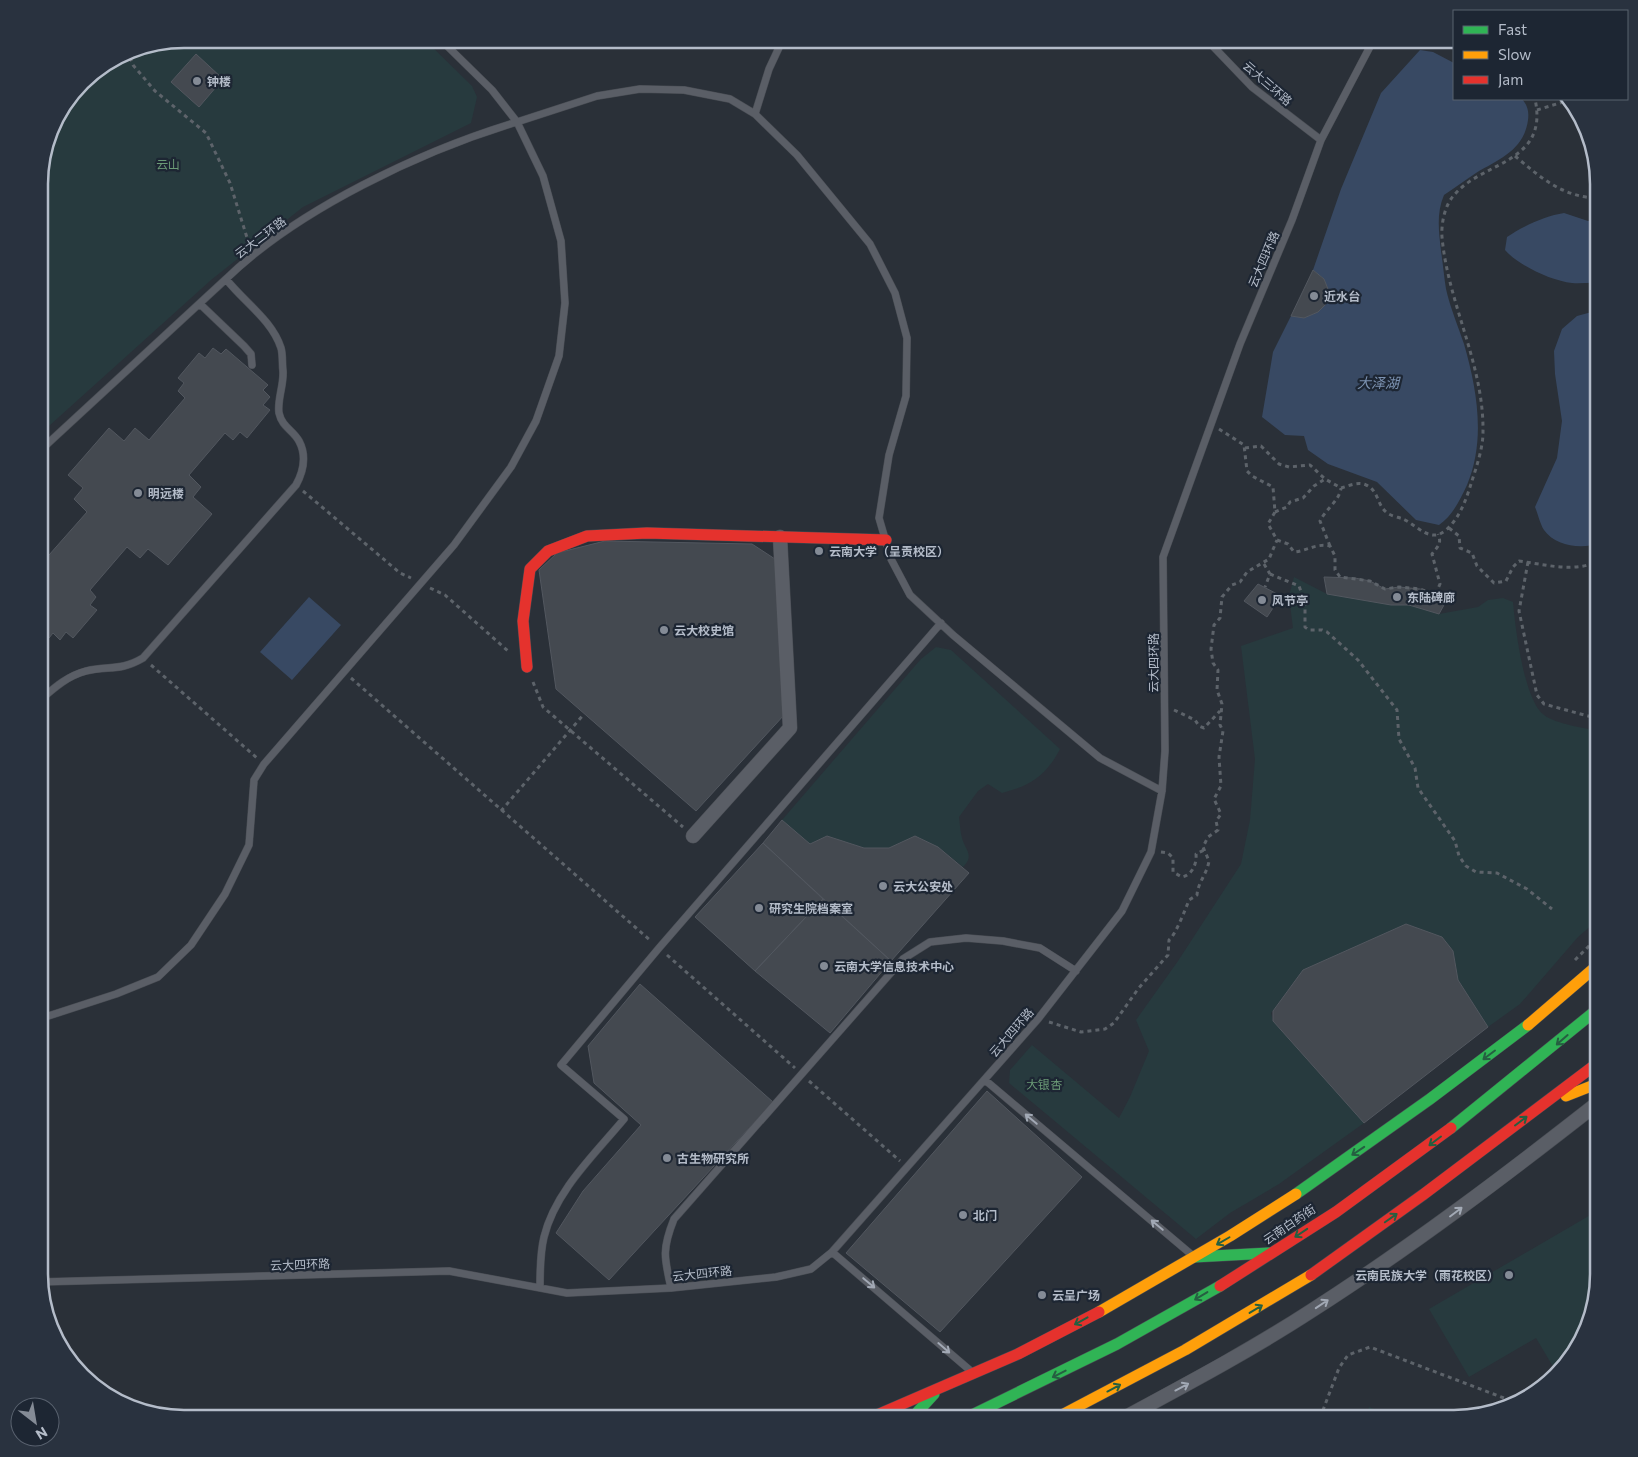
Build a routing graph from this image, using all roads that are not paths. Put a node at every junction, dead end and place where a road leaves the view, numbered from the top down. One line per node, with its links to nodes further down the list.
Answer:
1 (448, 47): 6 (lane)
2 (779, 47): 5 (lane)
3 (1214, 47): 7 (lane, 云大三环路)
4 (1370, 47): 7 (lane, 云大四环路)
5 (755, 114): 6 (lane, 云大二环路); 13 (lane, 云大二环路)
6 (517, 122): 8 (lane, 云大二环路); 21 (lane)
7 (1321, 140): 17 (lane, 云大四环路)
8 (226, 280): 9 (lane, 云大二环路); 16 (lane)
9 (200, 304): 10 (lane); 11 (lane, 云大二环路)
10 (252, 365)
11 (48, 443)
12 (780, 537): 13 (main road); 15 (main road); 18 (street)
13 (886, 540): 14 (lane, 云大二环路)
14 (941, 623): 17 (lane, 云大二环路); 32 (lane)
15 (527, 667)
16 (48, 693)
17 (1162, 791): 19 (lane, 云大四环路)
18 (694, 836)
19 (1076, 970): 24 (lane, 云大四环路); 33 (lane)
20 (1590, 971): 30 (main road, one-way to 30)
21 (48, 1016)
22 (1590, 1016): 29 (main road, 云南白药街, one-way to 29)
23 (1590, 1069): 26 (main road)
24 (985, 1080): 28 (lane, 云大四环路); 30 (lane, one-way to 24)
25 (1590, 1086): 26 (main road)
26 (1544, 1104): 39 (main road, one-way to 26)
27 (1590, 1109): 40 (street, one-way to 27)
28 (832, 1252): 33 (lane, 云大四环路); 34 (lane, one-way to 34)
29 (1272, 1252): 30 (main road); 38 (main road, 云南白药街, one-way to 38)
30 (1194, 1257): 34 (main road, one-way to 34)
31 (48, 1282): 32 (lane, 云大四环路)
32 (540, 1287): 33 (lane, 云大四环路)
33 (671, 1288)
34 (976, 1375): 35 (main road)
35 (934, 1394): 36 (main road); 37 (main road)
36 (891, 1410)
37 (919, 1410)
38 (983, 1410)
39 (1071, 1410)
40 (1139, 1410)

